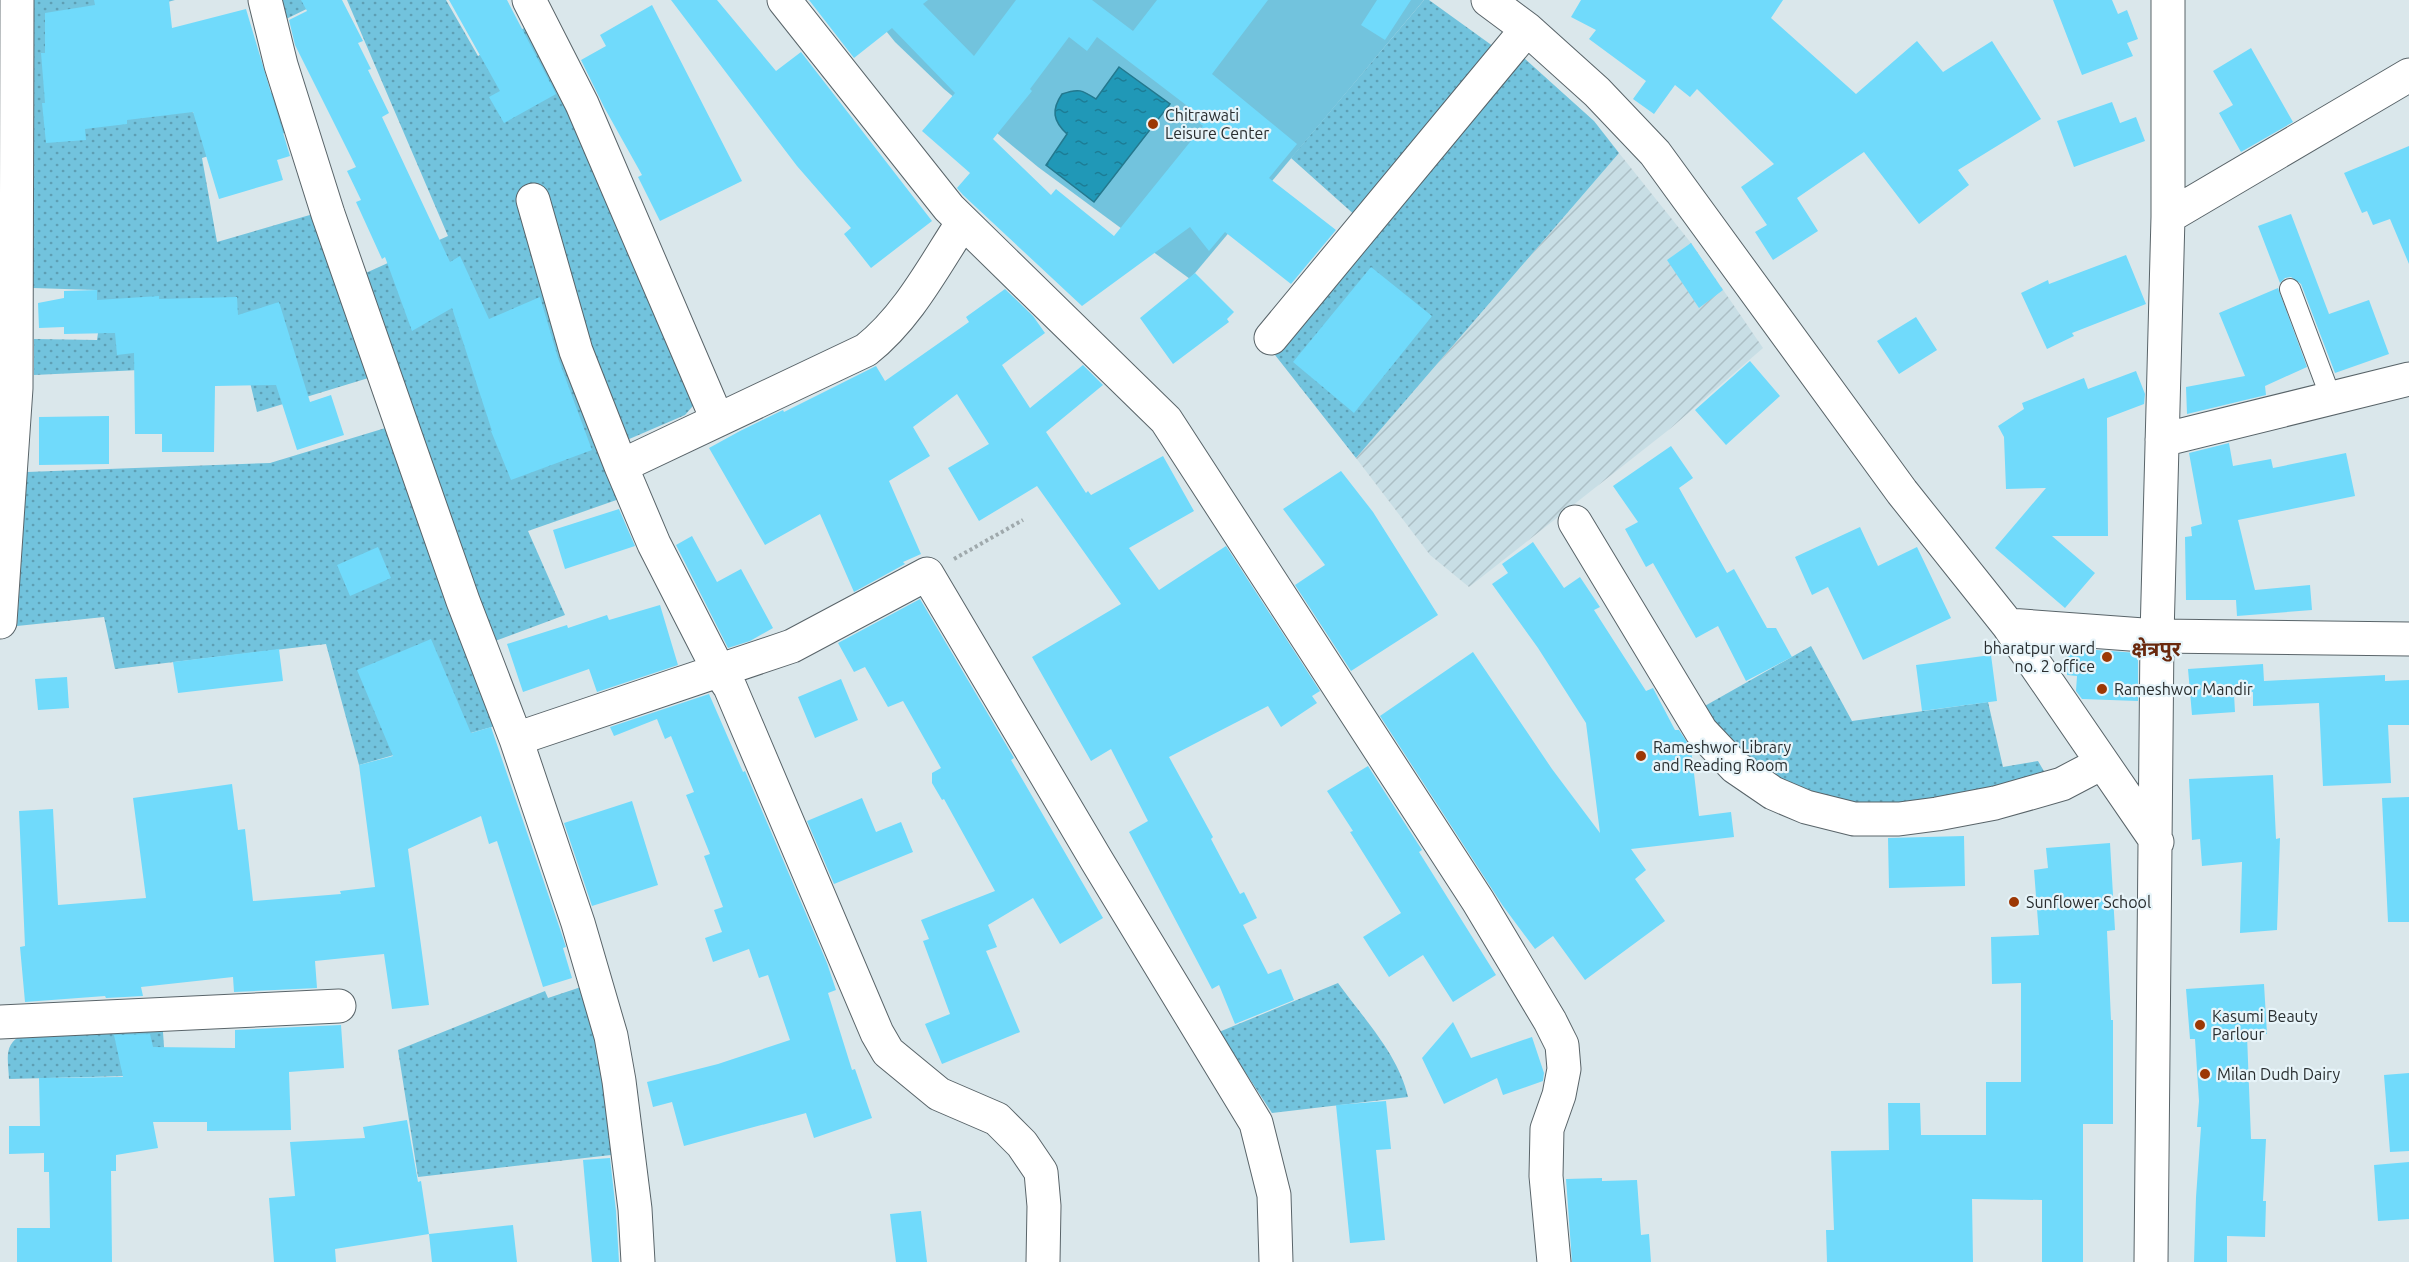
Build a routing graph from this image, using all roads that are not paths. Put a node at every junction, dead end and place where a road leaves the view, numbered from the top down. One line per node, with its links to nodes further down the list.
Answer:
1 (17, 0): 12 (street)
2 (265, 0): 27 (street)
3 (529, 0): 18 (street)
4 (784, 0): 11 (street)
5 (2168, 0): 10 (street)
6 (1494, 1): 7 (street)
7 (1527, 29): 14 (street); 23 (street)
8 (2409, 75): 10 (street)
9 (533, 200): 20 (street)
10 (2168, 218): 19 (street)
11 (963, 222): 18 (street); 35 (street)
12 (9, 255): 16 (street)
13 (2290, 289): 17 (lane)
14 (1271, 338)
15 (2409, 379): 17 (street)
16 (8, 388): 22 (street)
17 (2331, 398): 19 (street)
18 (717, 419): 20 (street)
19 (2162, 440): 24 (street)
20 (621, 466): 26 (street)
21 (1575, 522): 28 (street)
22 (0, 622)
23 (2008, 625): 24 (street); 28 (street)
24 (2157, 636): 25 (street); 29 (street)
25 (2409, 639)
26 (719, 671): 27 (street); 33 (street); 34 (street)
27 (516, 739): 32 (street)
28 (2102, 763): 29 (street)
29 (2157, 842): 36 (street)
30 (339, 1006): 31 (street)
31 (0, 1022)
32 (638, 1262)
33 (1043, 1262)
34 (1276, 1262)
35 (1554, 1262)
36 (2151, 1262)

